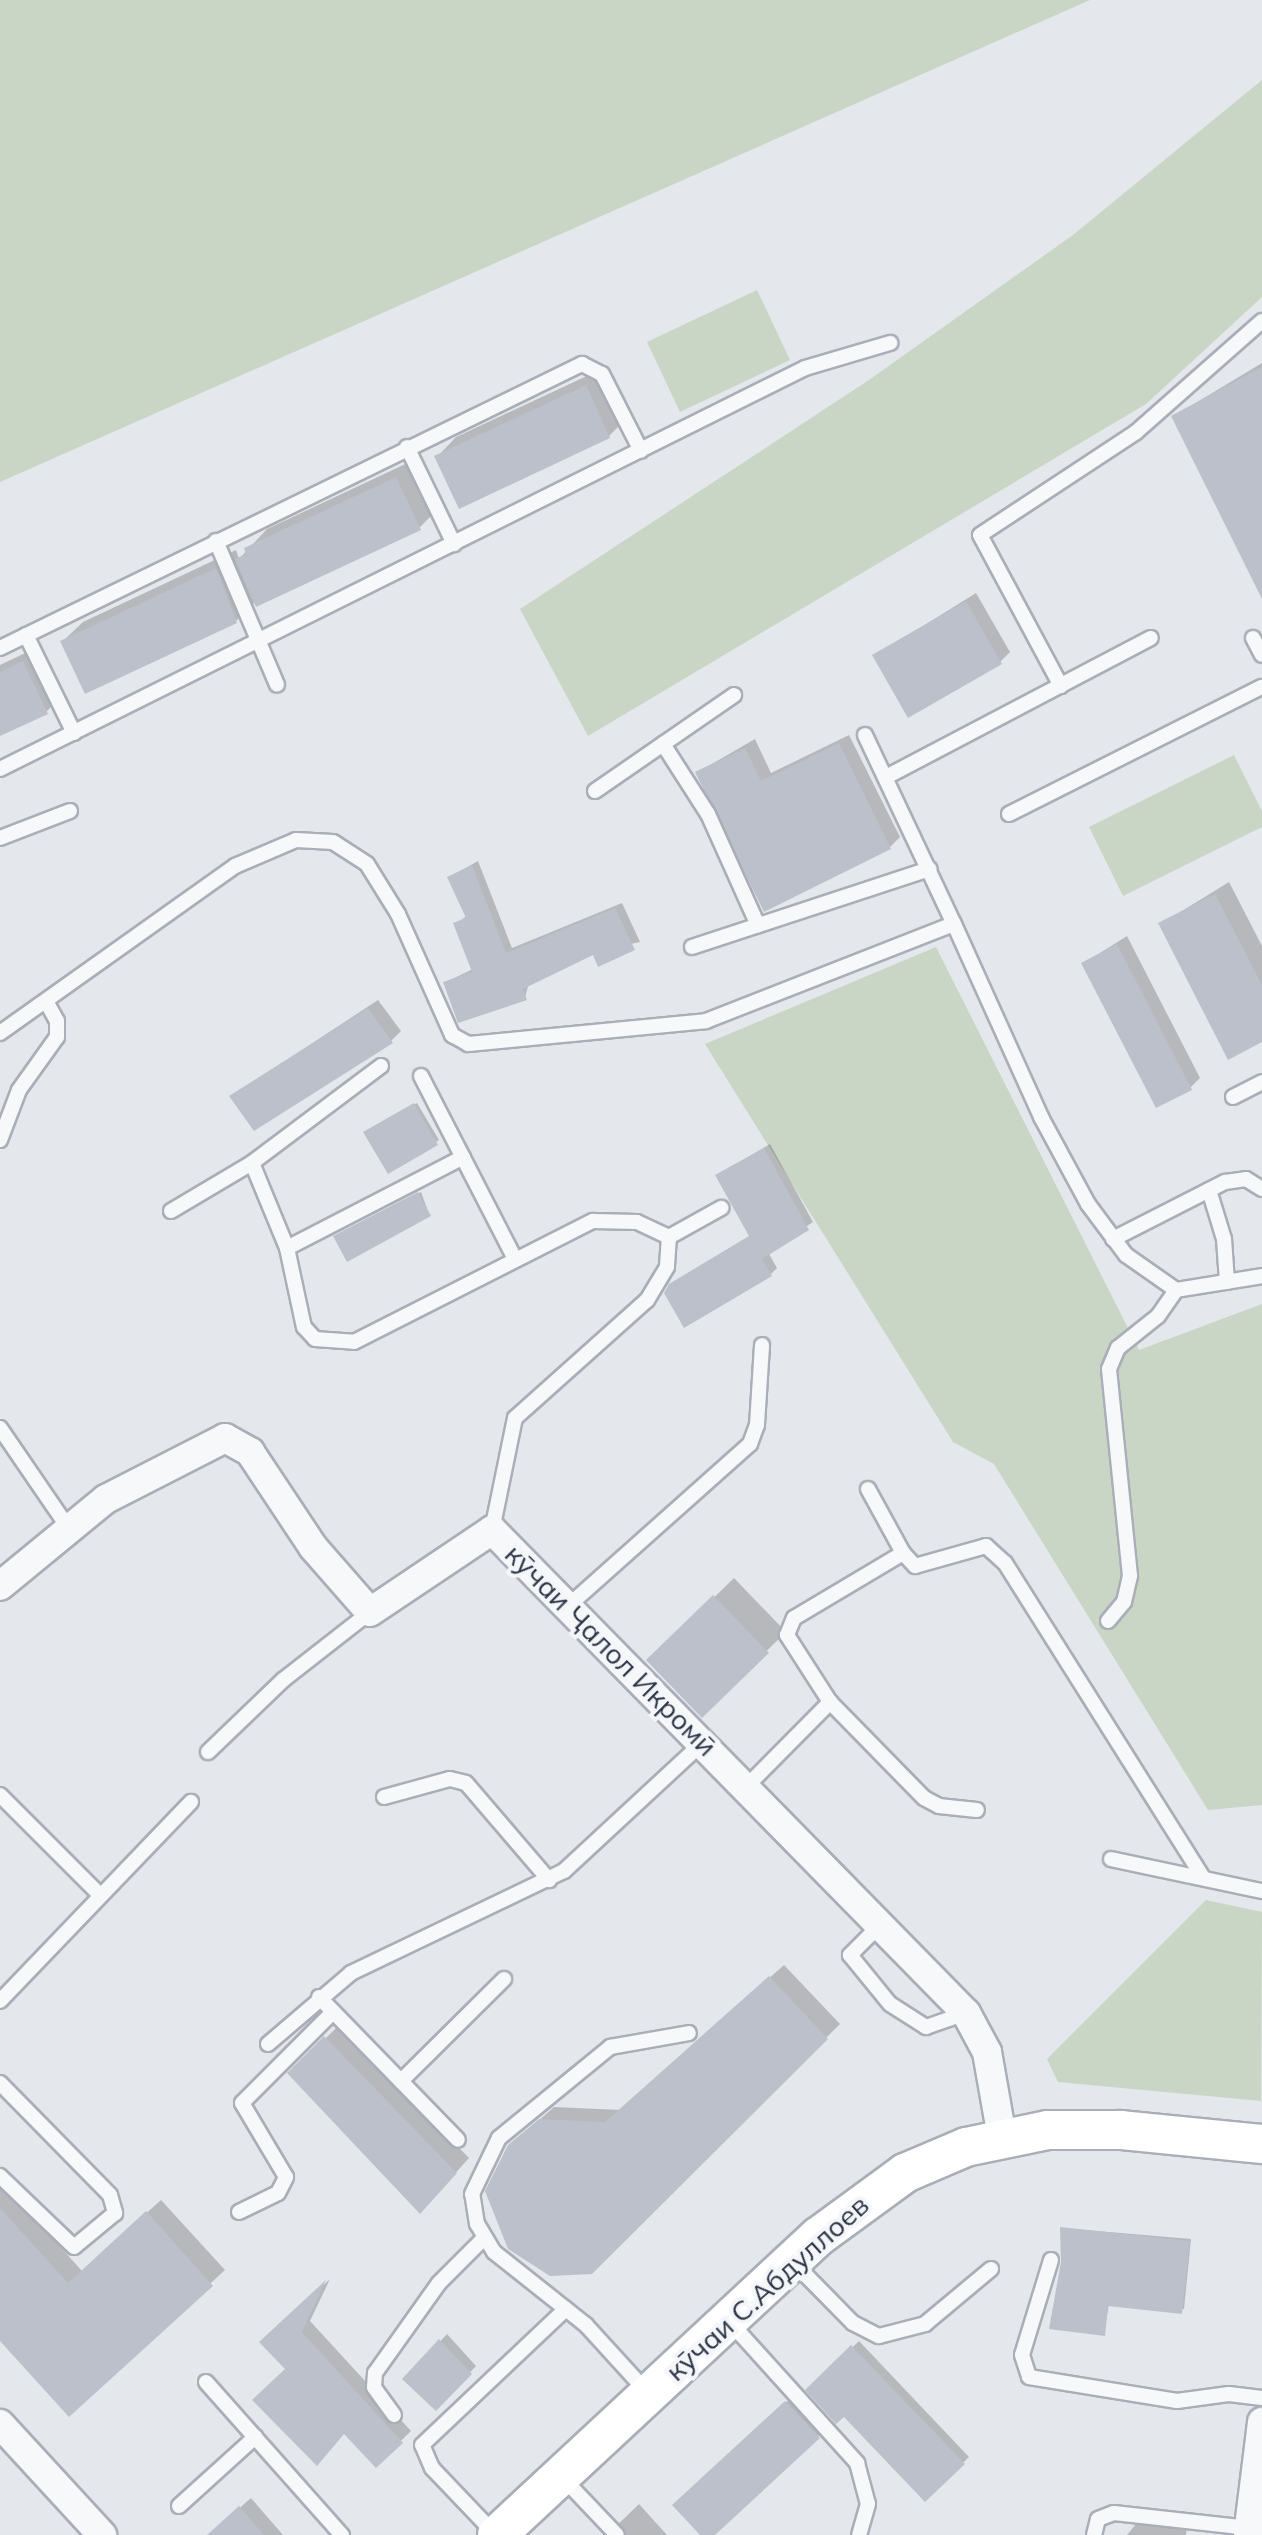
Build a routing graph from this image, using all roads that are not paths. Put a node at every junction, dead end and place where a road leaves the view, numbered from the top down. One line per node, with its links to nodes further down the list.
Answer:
1 (1262, 320): 14 (lane)
2 (890, 343): 4 (lane)
3 (407, 447): 4 (lane); 5 (lane); 6 (lane)
4 (641, 452): 6 (lane)
5 (216, 541): 7 (lane); 10 (lane)
6 (454, 544): 10 (lane)
7 (26, 635): 11 (lane); 17 (lane)
8 (1151, 638): 14 (lane)
9 (1254, 638): 12 (lane)
10 (261, 642): 13 (lane); 17 (lane)
11 (0, 648)
12 (1262, 655)
13 (277, 685)
14 (1061, 686): 21 (lane)
15 (1262, 687): 24 (lane)
16 (734, 696): 19 (lane)
17 (74, 733): 20 (lane)
18 (865, 735): 21 (lane)
19 (663, 744): 22 (lane); 28 (lane)
20 (0, 769)
21 (886, 777): 26 (lane)
22 (595, 791)
23 (70, 811): 25 (lane)
24 (1008, 814)
25 (0, 838)
26 (930, 870): 27 (lane); 28 (lane)
27 (954, 924): 30 (lane); 44 (lane)
28 (758, 925): 29 (lane)
29 (692, 947)
30 (46, 1003): 31 (lane); 36 (lane)
31 (0, 1033)
32 (381, 1066): 38 (lane)
33 (421, 1076): 37 (lane)
34 (1262, 1082): 35 (lane)
35 (1233, 1097)
36 (0, 1140)
37 (463, 1157): 45 (lane); 46 (lane)
38 (252, 1162): 42 (lane); 45 (lane)
39 (1262, 1189): 40 (lane)
40 (1209, 1190): 44 (lane); 48 (lane)
41 (721, 1208): 43 (lane)
42 (171, 1211)
43 (670, 1238): 46 (lane); 54 (lane)
44 (1112, 1238): 49 (lane)
45 (287, 1248): 46 (lane)
46 (515, 1259)
47 (1262, 1276): 48 (lane)
48 (1227, 1282): 49 (lane)
49 (1176, 1290): 59 (lane)
50 (762, 1345): 57 (lane)
51 (0, 1428): 53 (lane)
52 (868, 1489): 55 (lane)
53 (67, 1526): 56 (street); 58 (street)
54 (492, 1530): 57 (street, кӯчаи Ҷалол Икромӣ); 58 (street, кӯчаи Ҷалол Икромӣ)
55 (903, 1553): 60 (lane); 69 (lane)
56 (0, 1586)
57 (568, 1607): 61 (street, кӯчаи Ҷалол Икромӣ)
58 (370, 1612): 62 (lane)
59 (1108, 1622)
60 (830, 1702): 63 (lane); 67 (lane)
61 (702, 1743): 63 (street, кӯчаи Ҷалол Икромӣ); 70 (lane)
62 (208, 1752)
63 (746, 1787): 73 (street, кӯчаи Ҷалол Икромӣ)
64 (0, 1795): 72 (lane)
65 (384, 1796): 70 (lane)
66 (191, 1802): 72 (lane)
67 (976, 1810)
68 (1111, 1859): 69 (lane)
69 (1203, 1877): 71 (lane)
70 (550, 1880): 75 (lane)
71 (1262, 1892)
72 (100, 1894): 76 (lane)
73 (882, 1924): 78 (street, кӯчаи Ҷалол Икромӣ); 78 (lane)
74 (504, 1980): 81 (lane)
75 (319, 1997): 77 (lane); 80 (lane)
76 (0, 2001)
77 (334, 2012): 81 (lane); 87 (lane)
78 (966, 2013): 83 (street, кӯчаи Ҷалол Икромӣ)
79 (688, 2033): 88 (lane)
80 (268, 2044)
81 (401, 2081): 84 (lane)
82 (0, 2083): 86 (lane)
83 (1002, 2136): 85 (street, кӯчаи С.Абдуллоев); 89 (street, кӯчаи С.Абдуллоев)
84 (458, 2140)
85 (1262, 2144)
86 (0, 2176)
87 (239, 2212)
88 (484, 2238): 92 (lane); 97 (lane)
89 (792, 2260): 91 (lane); 93 (street, кӯчаи С.Абдуллоев)
90 (1051, 2260): 96 (lane)
91 (991, 2270)
92 (566, 2309): 95 (lane); 106 (lane)
93 (728, 2320): 95 (street, кӯчаи С.Абдуллоев); 108 (lane)
94 (206, 2382): 100 (lane)
95 (649, 2393): 101 (street, кӯчаи С.Абдуллоев)
96 (1262, 2398)
97 (394, 2415)
98 (1262, 2422): 103 (street)
99 (0, 2424): 104 (street)
100 (254, 2437): 102 (lane); 105 (lane)
101 (560, 2476): 106 (street, кӯчаи С.Абдуллоев); 107 (lane)
102 (178, 2506)
103 (1248, 2531): 109 (lane)
104 (102, 2535)
105 (342, 2535)
106 (496, 2535)
107 (617, 2535)
108 (859, 2535)
109 (1094, 2535)

